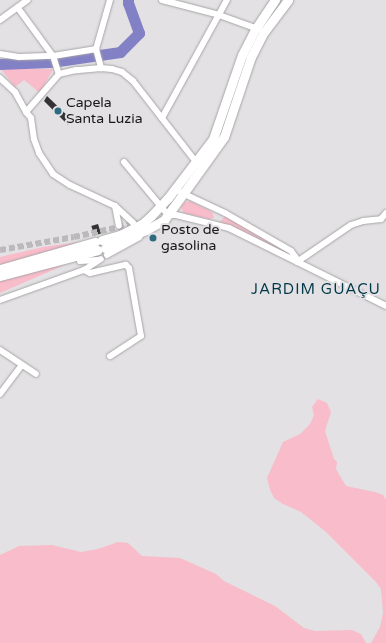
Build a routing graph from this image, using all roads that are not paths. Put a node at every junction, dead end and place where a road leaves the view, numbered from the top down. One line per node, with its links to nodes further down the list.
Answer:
1 (28, 0): 7 (street)
2 (110, 0): 13 (street)
3 (162, 0): 8 (street)
4 (227, 0): 8 (street)
5 (275, 0): 10 (highway)
6 (288, 0): 11 (highway)
7 (18, 8): 9 (street); 14 (street)
8 (219, 15): 10 (street); 19 (street)
9 (0, 20)
10 (256, 28): 11 (street); 21 (highway)
11 (264, 32): 23 (highway)
12 (0, 54): 14 (street)
13 (98, 55): 14 (street); 15 (street)
14 (54, 60): 16 (street)
15 (101, 68): 16 (street); 19 (street)
16 (59, 74): 18 (street)
17 (0, 78): 18 (street)
18 (26, 112): 24 (street)
19 (162, 118): 21 (street)
20 (124, 162): 25 (street)
21 (196, 162): 22 (highway)
22 (176, 188): 23 (street); 25 (highway)
23 (183, 194): 26 (street); 28 (highway)
24 (115, 206): 29 (street); 31 (street)
25 (160, 206): 28 (street); 32 (highway)
26 (224, 213): 30 (street); 34 (street)
27 (386, 213): 34 (street)
28 (168, 215): 30 (street); 32 (highway)
29 (133, 223)
30 (216, 224): 34 (street)
31 (120, 226)
32 (101, 251): 33 (highway); 35 (highway); 36 (street)
33 (79, 258): 36 (street); 37 (highway)
34 (299, 263): 39 (street)
35 (0, 269)
36 (84, 270): 38 (street); 41 (street)
37 (0, 276)
38 (0, 300)
39 (386, 306)
40 (0, 350): 42 (street)
41 (110, 356)
42 (22, 365): 43 (street); 44 (street)
43 (36, 374)
44 (0, 394)

